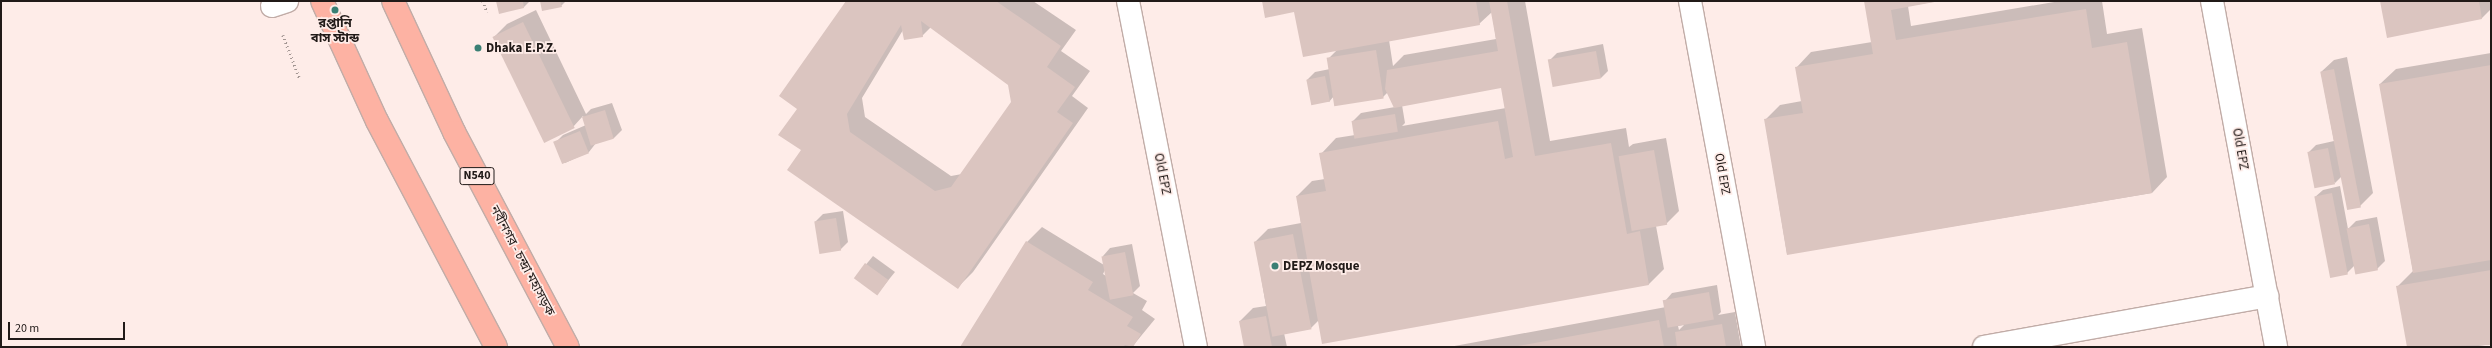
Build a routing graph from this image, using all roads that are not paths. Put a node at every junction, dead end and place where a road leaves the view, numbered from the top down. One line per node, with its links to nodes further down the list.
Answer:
1 (322, 1): 7 (highway)
2 (393, 1): 8 (highway, নবীনগর - চন্দ্রা মহাসড়ক / N540)
3 (1128, 1): 9 (lane, Old EPZ)
4 (1690, 1): 10 (lane, Old EPZ)
5 (2212, 1): 6 (lane, Old EPZ)
6 (2267, 296): 11 (lane); 12 (lane, Old EPZ)
7 (496, 347)
8 (568, 347)
9 (1196, 347)
10 (1754, 347)
11 (1984, 347)
12 (2276, 347)

